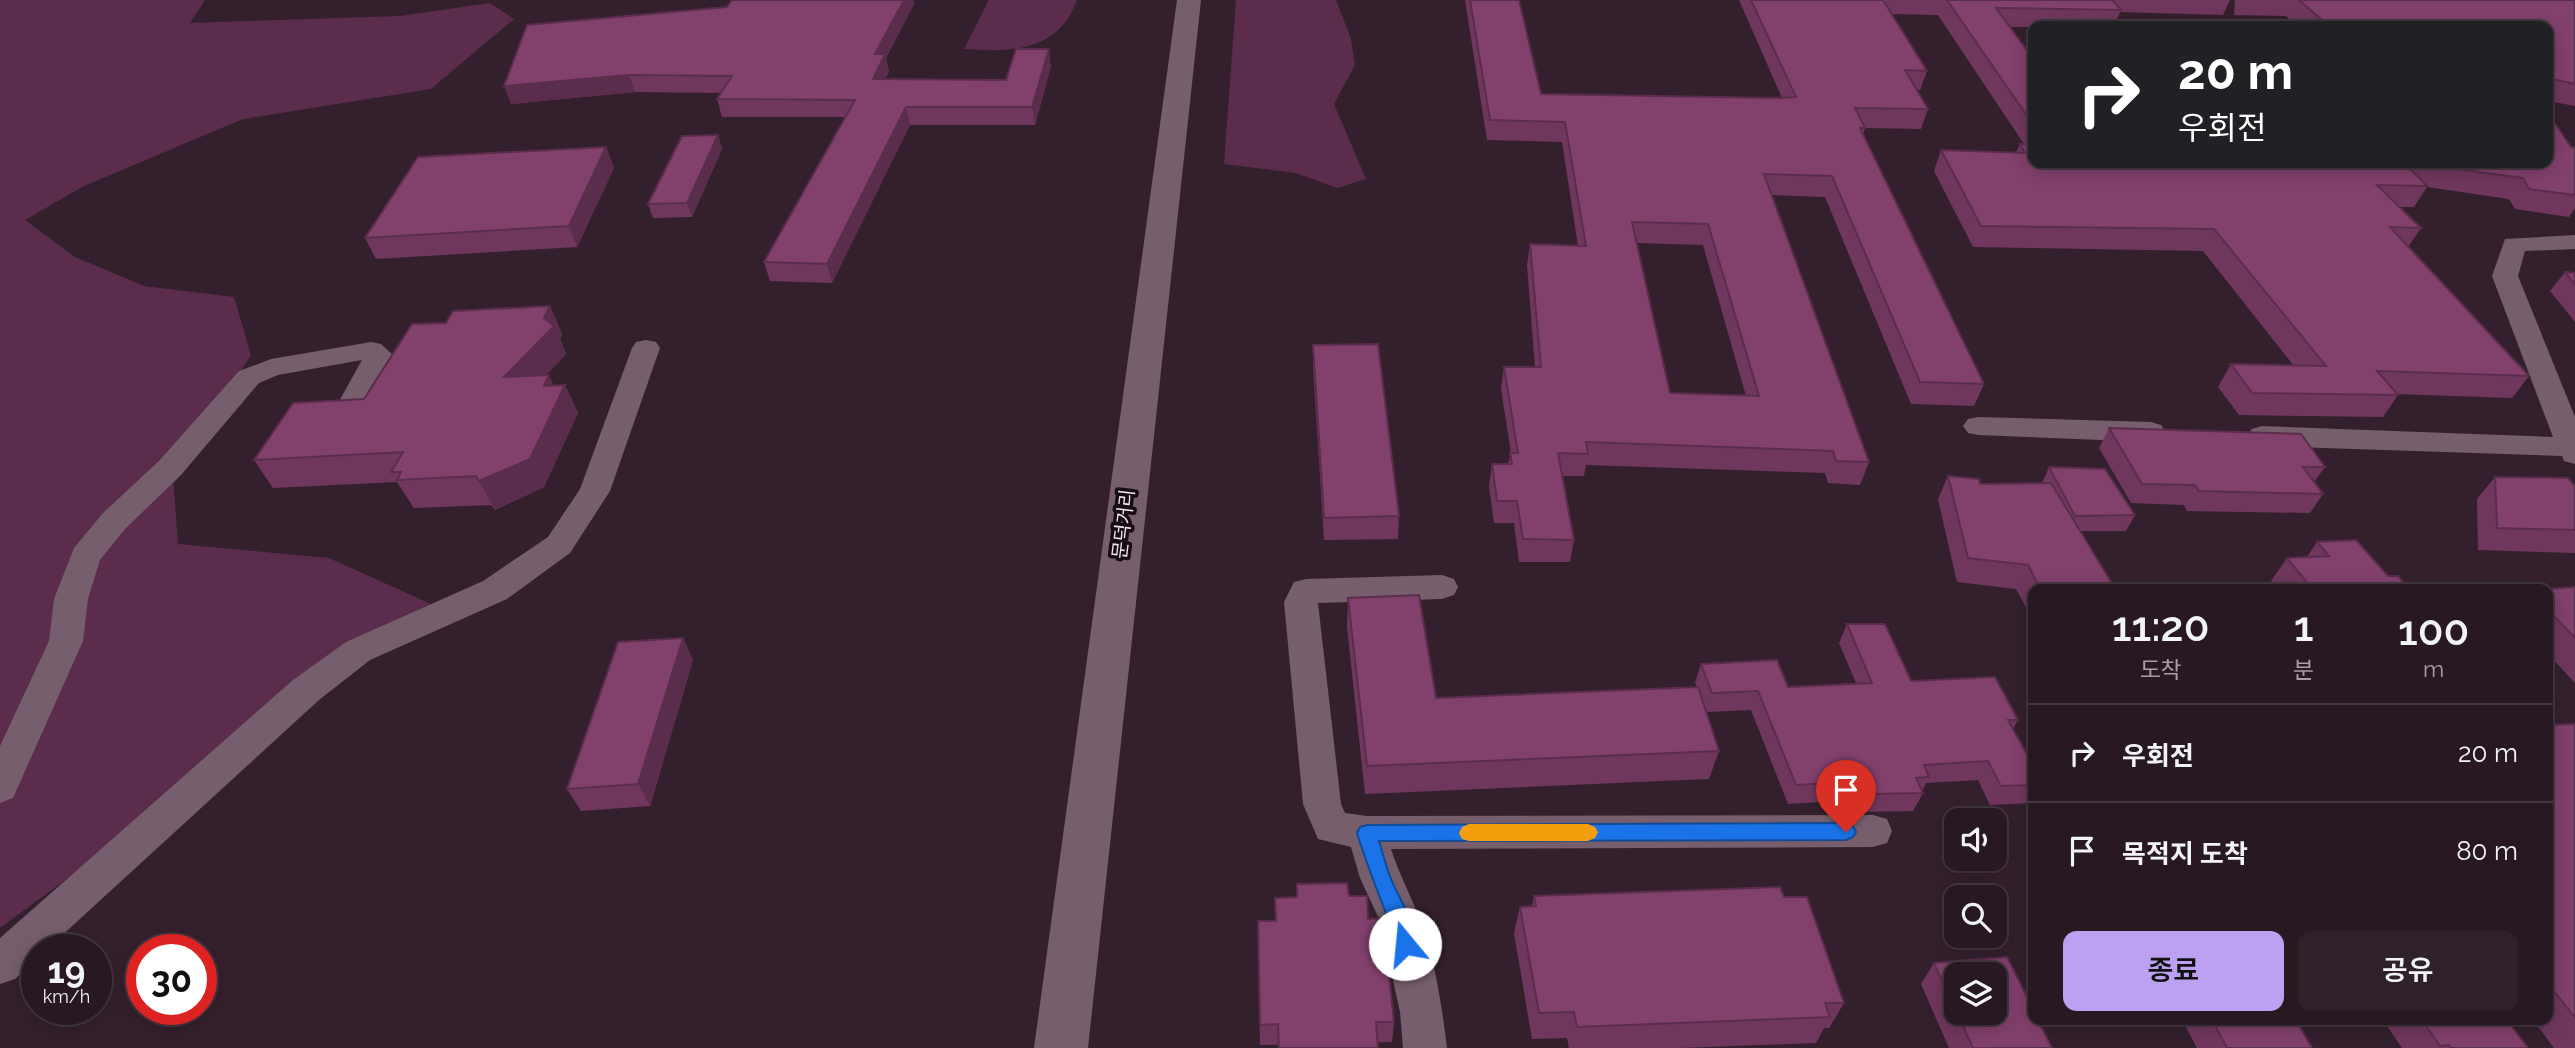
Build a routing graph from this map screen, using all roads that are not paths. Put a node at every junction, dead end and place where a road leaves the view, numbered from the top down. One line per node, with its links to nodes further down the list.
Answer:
1 (1189, 0): 14 (main road, 문덕거리)
2 (2575, 242): 8 (street)
3 (646, 348): 13 (street)
4 (347, 412): 10 (street)
5 (1978, 426): 6 (street)
6 (2182, 433)
7 (2236, 435): 8 (street)
8 (2574, 451)
9 (1442, 587): 12 (street)
10 (0, 787)
11 (1873, 831): 12 (street)
12 (1367, 833): 15 (street)
13 (0, 965)
14 (1061, 1048)
15 (1425, 1048)

